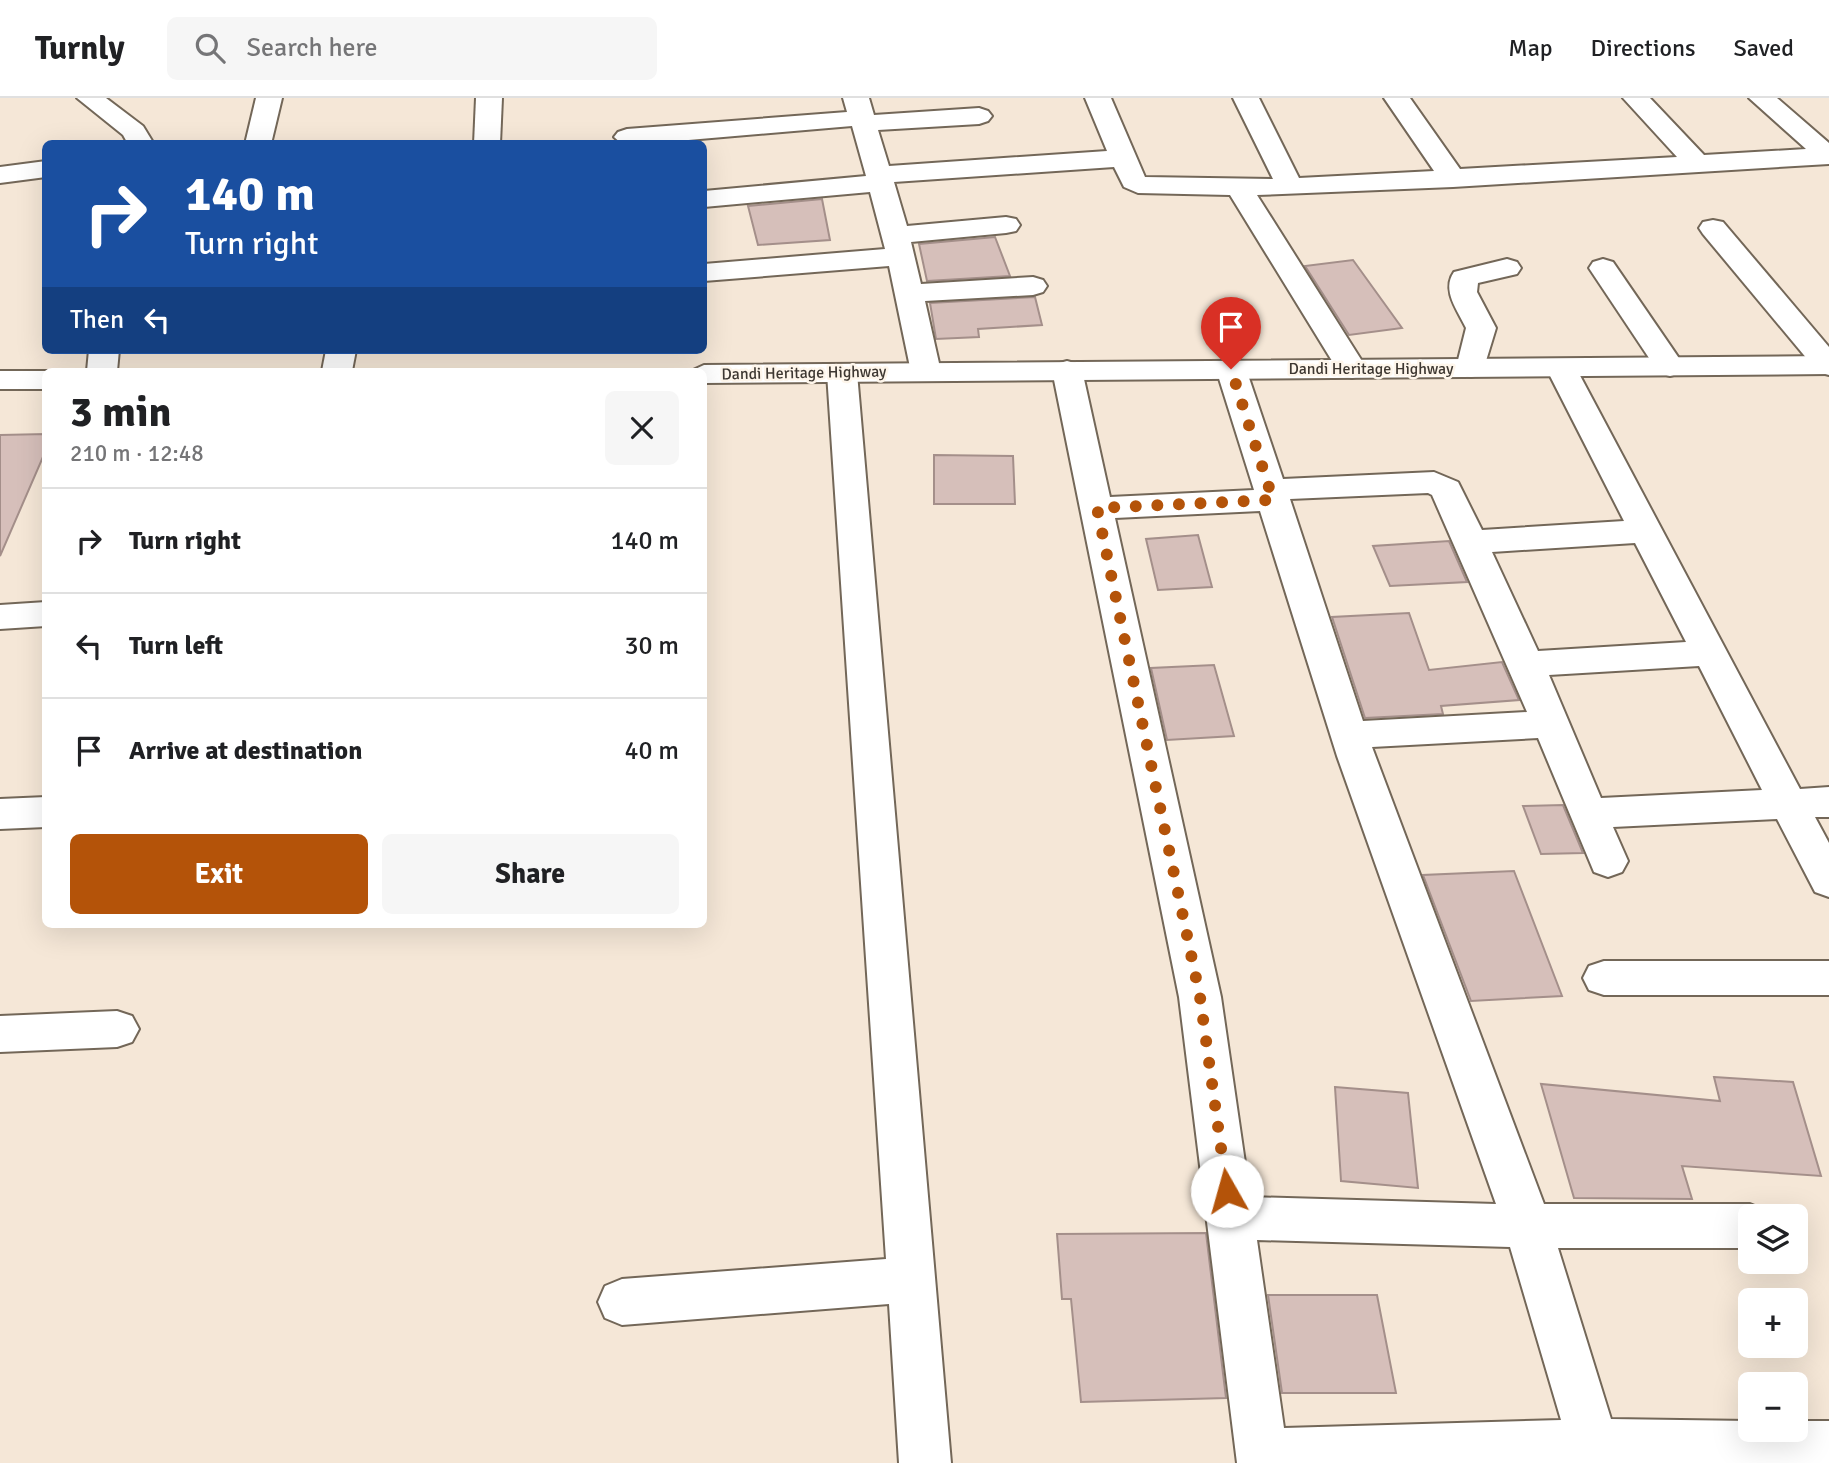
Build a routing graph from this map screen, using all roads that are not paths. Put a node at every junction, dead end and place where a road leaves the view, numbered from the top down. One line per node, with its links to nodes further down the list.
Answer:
1 (90, 98): 12 (main road)
2 (269, 98): 13 (main road)
3 (489, 98): 14 (main road)
4 (1098, 98): 16 (main road)
5 (1246, 98): 23 (main road)
6 (1397, 98): 21 (main road)
7 (1636, 98): 17 (main road)
8 (1762, 98): 15 (main road)
9 (985, 104): 10 (main road)
10 (861, 113): 11 (main road); 20 (main road)
11 (627, 137)
12 (139, 140)
13 (259, 140)
14 (487, 140)
15 (1829, 156): 17 (main road)
16 (1124, 158): 20 (main road); 22 (main road)
17 (1698, 164): 21 (main road)
18 (42, 170): 19 (main road)
19 (0, 175)
20 (881, 179): 24 (main road); 27 (main road)
21 (1452, 179): 23 (main road)
22 (1239, 187): 23 (main road); 37 (main road)
23 (1290, 187)
24 (707, 199)
25 (1006, 225): 27 (main road)
26 (1713, 228): 33 (main road)
27 (899, 246): 30 (main road); 32 (main road)
28 (1507, 268): 38 (main road)
29 (1603, 268): 34 (main road)
30 (707, 273)
31 (1033, 286): 32 (main road)
32 (909, 293): 40 (main road)
33 (1829, 365): 34 (main road, Dandi Heritage Highway)
34 (1670, 367): 35 (main road, Dandi Heritage Highway)
35 (1561, 368): 38 (main road, Dandi Heritage Highway); 47 (main road)
36 (1231, 369): 37 (main road, Dandi Heritage Highway); 39 (main road, Dandi Heritage Highway); 45 (main road)
37 (1352, 369): 38 (main road, Dandi Heritage Highway)
38 (1471, 369)
39 (1067, 370): 40 (main road, Dandi Heritage Highway); 46 (main road)
40 (926, 372): 41 (main road, Dandi Heritage Highway)
41 (842, 373): 42 (main road, Dandi Heritage Highway); 69 (main road)
42 (707, 374)
43 (0, 380): 44 (main road)
44 (42, 380)
45 (1272, 495): 46 (main road); 48 (main road); 54 (main road)
46 (1097, 508): 66 (main road)
47 (1646, 531): 48 (main road); 51 (main road)
48 (1469, 542): 52 (main road)
49 (42, 614): 50 (main road)
50 (0, 617)
51 (1710, 653): 52 (main road); 56 (main road)
52 (1526, 664): 53 (main road)
53 (1551, 724): 54 (main road); 58 (main road)
54 (1349, 736): 67 (main road)
55 (1829, 802): 56 (main road)
56 (1790, 806): 58 (main road); 61 (main road)
57 (42, 812): 59 (main road)
58 (1588, 813): 60 (main road)
59 (0, 814)
60 (1608, 861)
61 (1829, 881)
62 (1604, 978): 63 (main road)
63 (1829, 978)
64 (117, 1029): 65 (main road)
65 (0, 1034)
66 (1230, 1218): 67 (main road); 73 (main road)
67 (1528, 1226): 68 (main road); 72 (main road)
68 (1738, 1226)
69 (911, 1280): 70 (main road); 74 (main road)
70 (622, 1301)
71 (1829, 1447): 72 (main road)
72 (1597, 1454): 73 (main road)
73 (1263, 1459)
74 (925, 1463)

